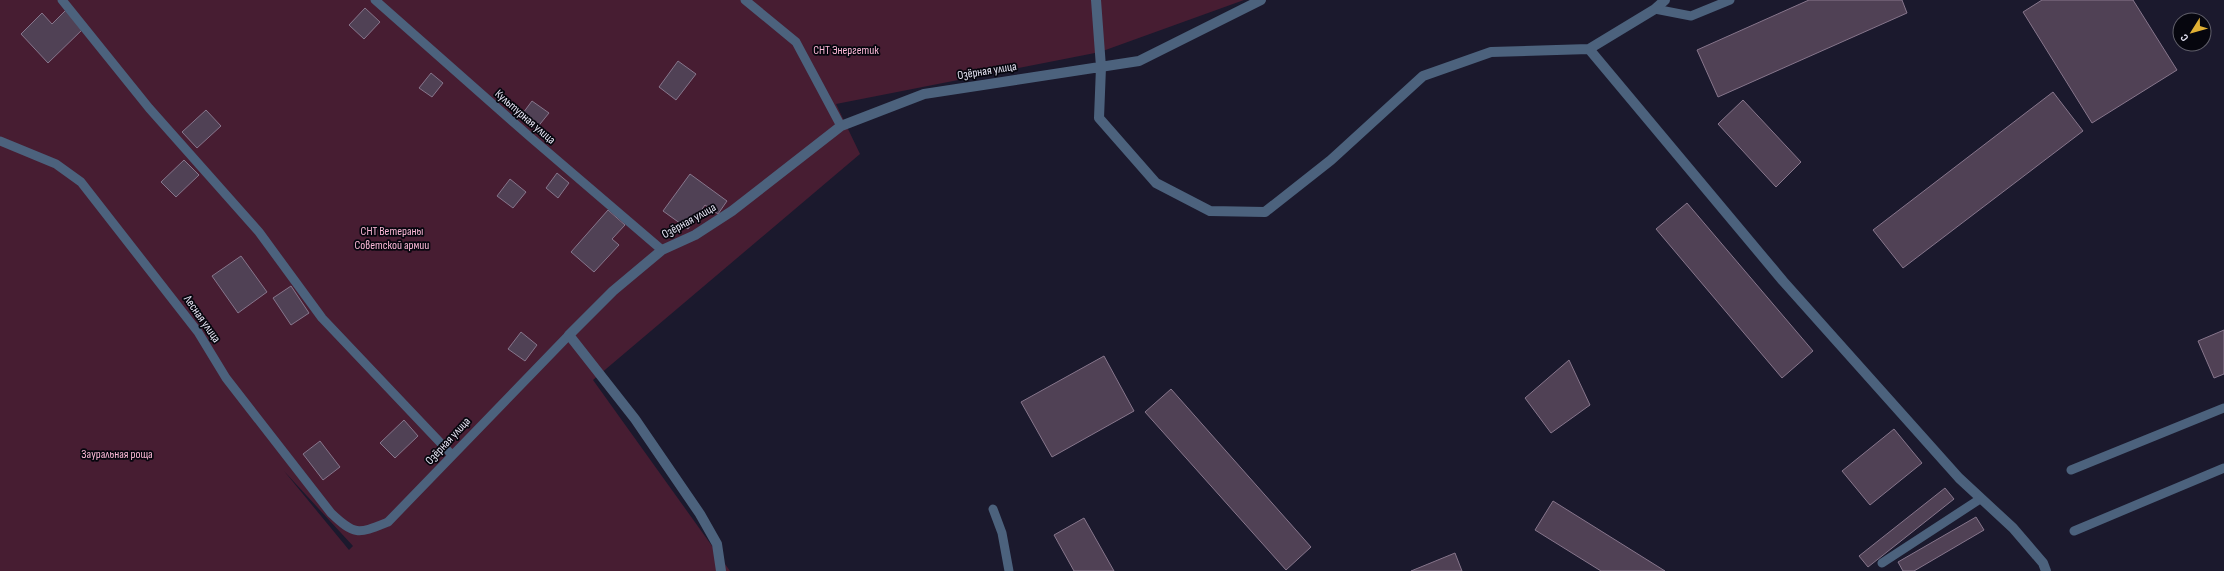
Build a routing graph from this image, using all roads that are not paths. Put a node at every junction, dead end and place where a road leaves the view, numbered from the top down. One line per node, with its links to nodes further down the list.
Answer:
1 (62, 0): 16 (lane)
2 (375, 0): 13 (lane, Культурная улица)
3 (745, 0): 11 (lane)
4 (1096, 0): 10 (street)
5 (1261, 0): 10 (street, Озёрная улица)
6 (1665, 0): 8 (street)
7 (1730, 0): 8 (lane)
8 (1655, 9): 9 (street)
9 (1589, 49): 10 (street); 19 (street)
10 (1101, 67): 11 (street, Озёрная улица)
11 (841, 126): 13 (street, Озёрная улица)
12 (0, 141): 21 (lane, Лесная улица)
13 (662, 250): 14 (street, Озёрная улица)
14 (569, 335): 16 (lane, Озёрная улица); 24 (street)
15 (2224, 408): 18 (lane)
16 (452, 455): 21 (lane, Озёрная улица)
17 (2224, 468): 22 (lane)
18 (2071, 470)
19 (1980, 499): 23 (lane); 26 (street)
20 (993, 509): 25 (lane)
21 (365, 531)
22 (2074, 531)
23 (1882, 563)
24 (722, 571)
25 (1009, 571)
26 (2046, 571)

